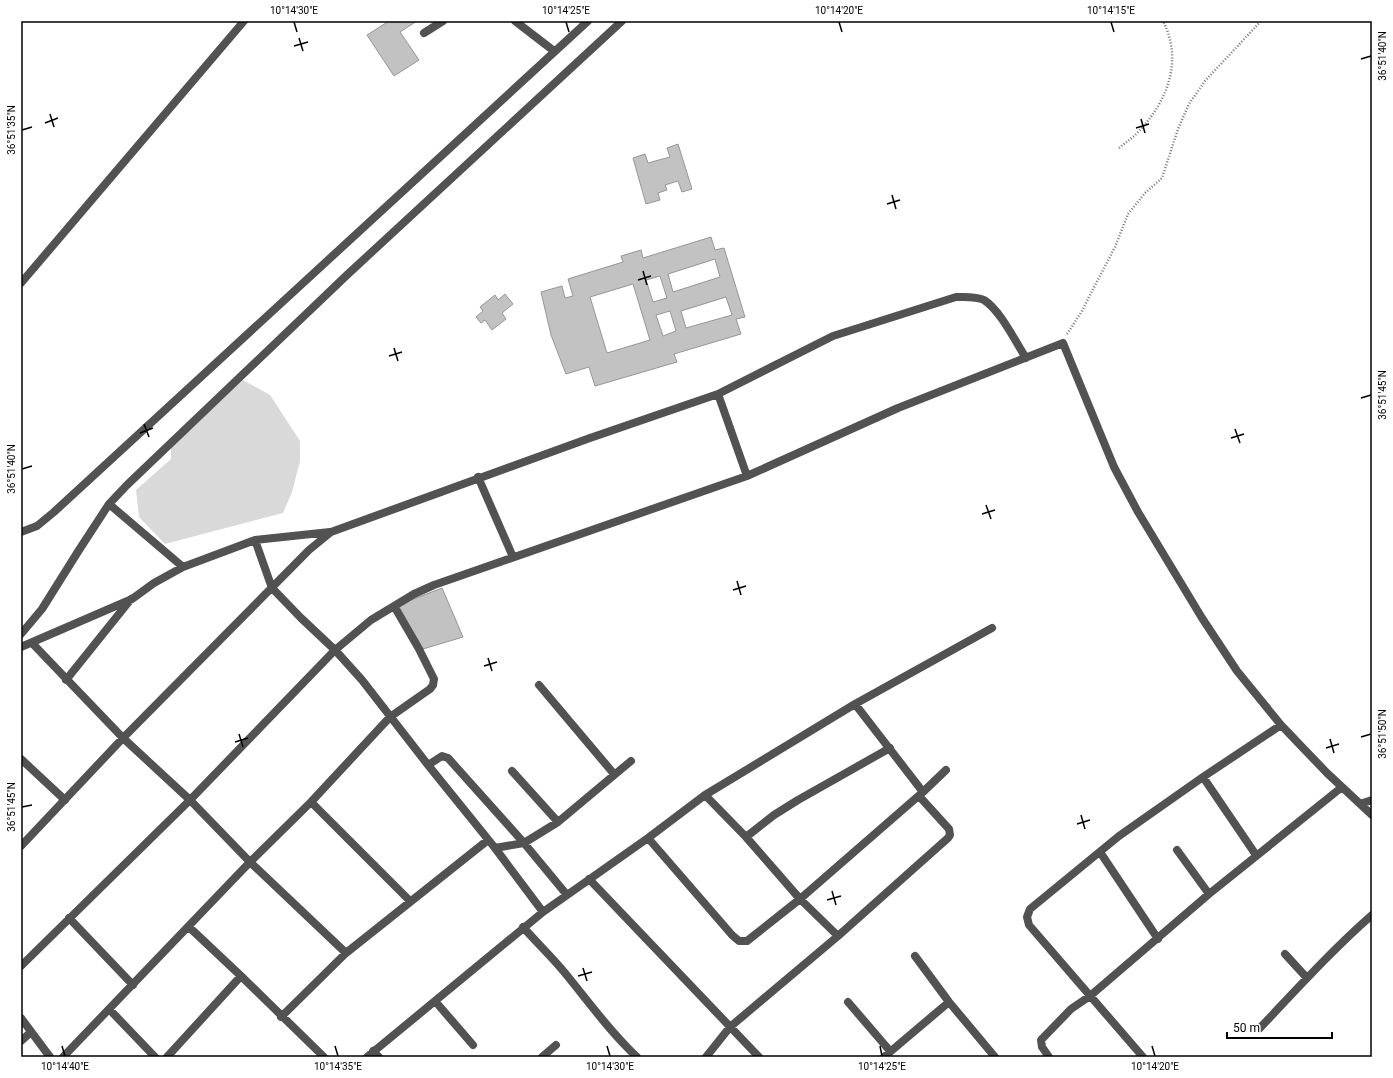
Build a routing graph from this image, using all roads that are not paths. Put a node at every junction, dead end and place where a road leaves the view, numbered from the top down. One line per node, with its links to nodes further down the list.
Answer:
1 (244, 21): 8 (street)
2 (443, 21): 6 (street)
3 (515, 21): 7 (street)
4 (588, 21): 7 (street)
5 (622, 21): 13 (street)
6 (424, 33)
7 (554, 51): 14 (street)
8 (21, 283)
9 (1026, 358): 10 (street); 11 (street); 31 (street)
10 (718, 394): 11 (street); 12 (street)
11 (747, 476): 17 (street)
12 (478, 477): 15 (street); 17 (street)
13 (109, 504): 18 (street); 23 (street)
14 (21, 532)
15 (331, 532): 16 (street); 19 (street)
16 (255, 540): 18 (street); 19 (street)
17 (514, 557): 21 (street)
18 (183, 567): 20 (street)
19 (272, 588): 26 (street); 32 (street)
20 (132, 599): 24 (street); 27 (street)
21 (394, 606): 26 (street); 30 (street)
22 (992, 628): 29 (street)
23 (21, 634)
24 (32, 643): 25 (street); 27 (street)
25 (21, 647)
26 (335, 650): 30 (street); 45 (street)
27 (66, 680): 32 (street)
28 (538, 685): 39 (street)
29 (855, 704): 33 (street); 43 (street)
30 (390, 717): 36 (street); 47 (street)
31 (1280, 725): 40 (street); 41 (street)
32 (123, 738): 44 (street); 45 (street)
33 (890, 748): 42 (street); 51 (street)
34 (21, 759): 44 (street)
35 (631, 761): 39 (street)
36 (428, 765): 53 (street); 54 (street)
37 (946, 770): 42 (street)
38 (512, 771): 50 (street)
39 (614, 774): 50 (street)
40 (1203, 777): 58 (street); 59 (street)
41 (1342, 787): 48 (street); 59 (street)
42 (921, 794): 64 (street); 71 (street)
43 (705, 795): 51 (street); 52 (street)
44 (65, 800): 55 (street)
45 (190, 800): 60 (street); 68 (street)
46 (1372, 800): 48 (street)
47 (311, 802): 60 (street); 65 (street)
48 (1360, 804): 49 (street)
49 (1372, 815)
50 (558, 822): 54 (street)
51 (746, 837): 64 (street)
52 (648, 838): 61 (street); 64 (street)
53 (488, 840): 56 (street); 65 (street)
54 (524, 843): 56 (street); 63 (street)
55 (21, 846)
56 (495, 848): 66 (street)
57 (1177, 850): 62 (street)
58 (1100, 852): 72 (street); 80 (street)
59 (1256, 855): 62 (street)
60 (250, 862): 69 (street); 73 (street)
61 (589, 879): 63 (street); 87 (street)
62 (1209, 894): 72 (street)
63 (567, 895): 66 (street)
64 (800, 899): 71 (street)
65 (410, 901): 73 (street)
66 (543, 912): 70 (street)
67 (1372, 915): 78 (street)
68 (69, 918): 76 (street); 79 (street)
69 (188, 927): 77 (street); 79 (street)
70 (524, 928): 81 (street); 103 (street)
71 (838, 936): 87 (street)
72 (1158, 939): 80 (street)
73 (346, 953): 85 (street)
74 (1285, 954): 78 (street)
75 (915, 956): 83 (street)
76 (21, 966)
77 (241, 976): 85 (street); 98 (street)
78 (1307, 978): 88 (street)
79 (133, 985): 84 (street)
80 (1090, 996): 107 (street); 108 (street)
81 (435, 1002): 91 (street); 93 (street)
82 (848, 1002): 94 (street)
83 (949, 1002): 94 (street); 106 (street)
84 (108, 1009): 96 (street); 97 (street)
85 (281, 1017): 99 (street)
86 (21, 1018): 89 (street)
87 (730, 1026): 104 (street); 105 (street)
88 (1259, 1029)
89 (31, 1032): 90 (street); 95 (street)
90 (21, 1041)
91 (473, 1045)
92 (556, 1045): 102 (street)
93 (373, 1051): 100 (street); 101 (street)
94 (888, 1055)
95 (50, 1057)
96 (63, 1057)
97 (154, 1057)
98 (167, 1057)
99 (324, 1057)
100 (367, 1057)
101 (379, 1057)
102 (542, 1057)
103 (637, 1057)
104 (706, 1057)
105 (759, 1057)
106 (995, 1057)
107 (1049, 1057)
108 (1143, 1057)

